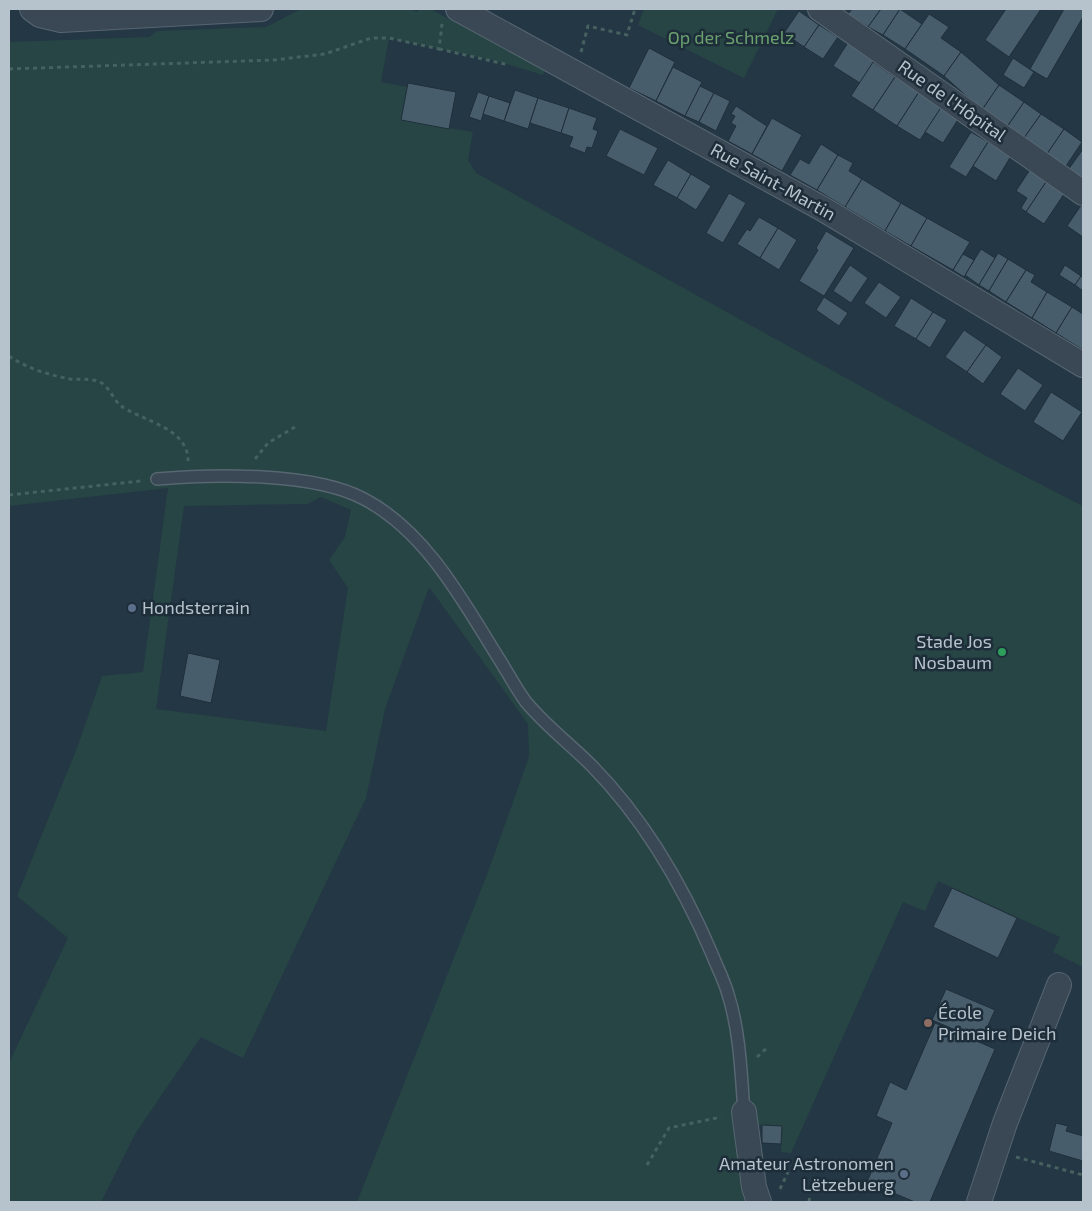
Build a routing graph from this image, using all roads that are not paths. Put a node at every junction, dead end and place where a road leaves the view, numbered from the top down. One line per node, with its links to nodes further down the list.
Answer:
1 (32, 9): 2 (street)
2 (260, 9)
3 (820, 9): 5 (street, Rue de l'Hôpital)
4 (450, 13): 6 (street, Rue Saint-Martin)
5 (1083, 193)
6 (1083, 365)
7 (157, 479): 9 (lane)
8 (1059, 986): 11 (street)
9 (744, 1112): 10 (street)
10 (767, 1200)
11 (979, 1202)

